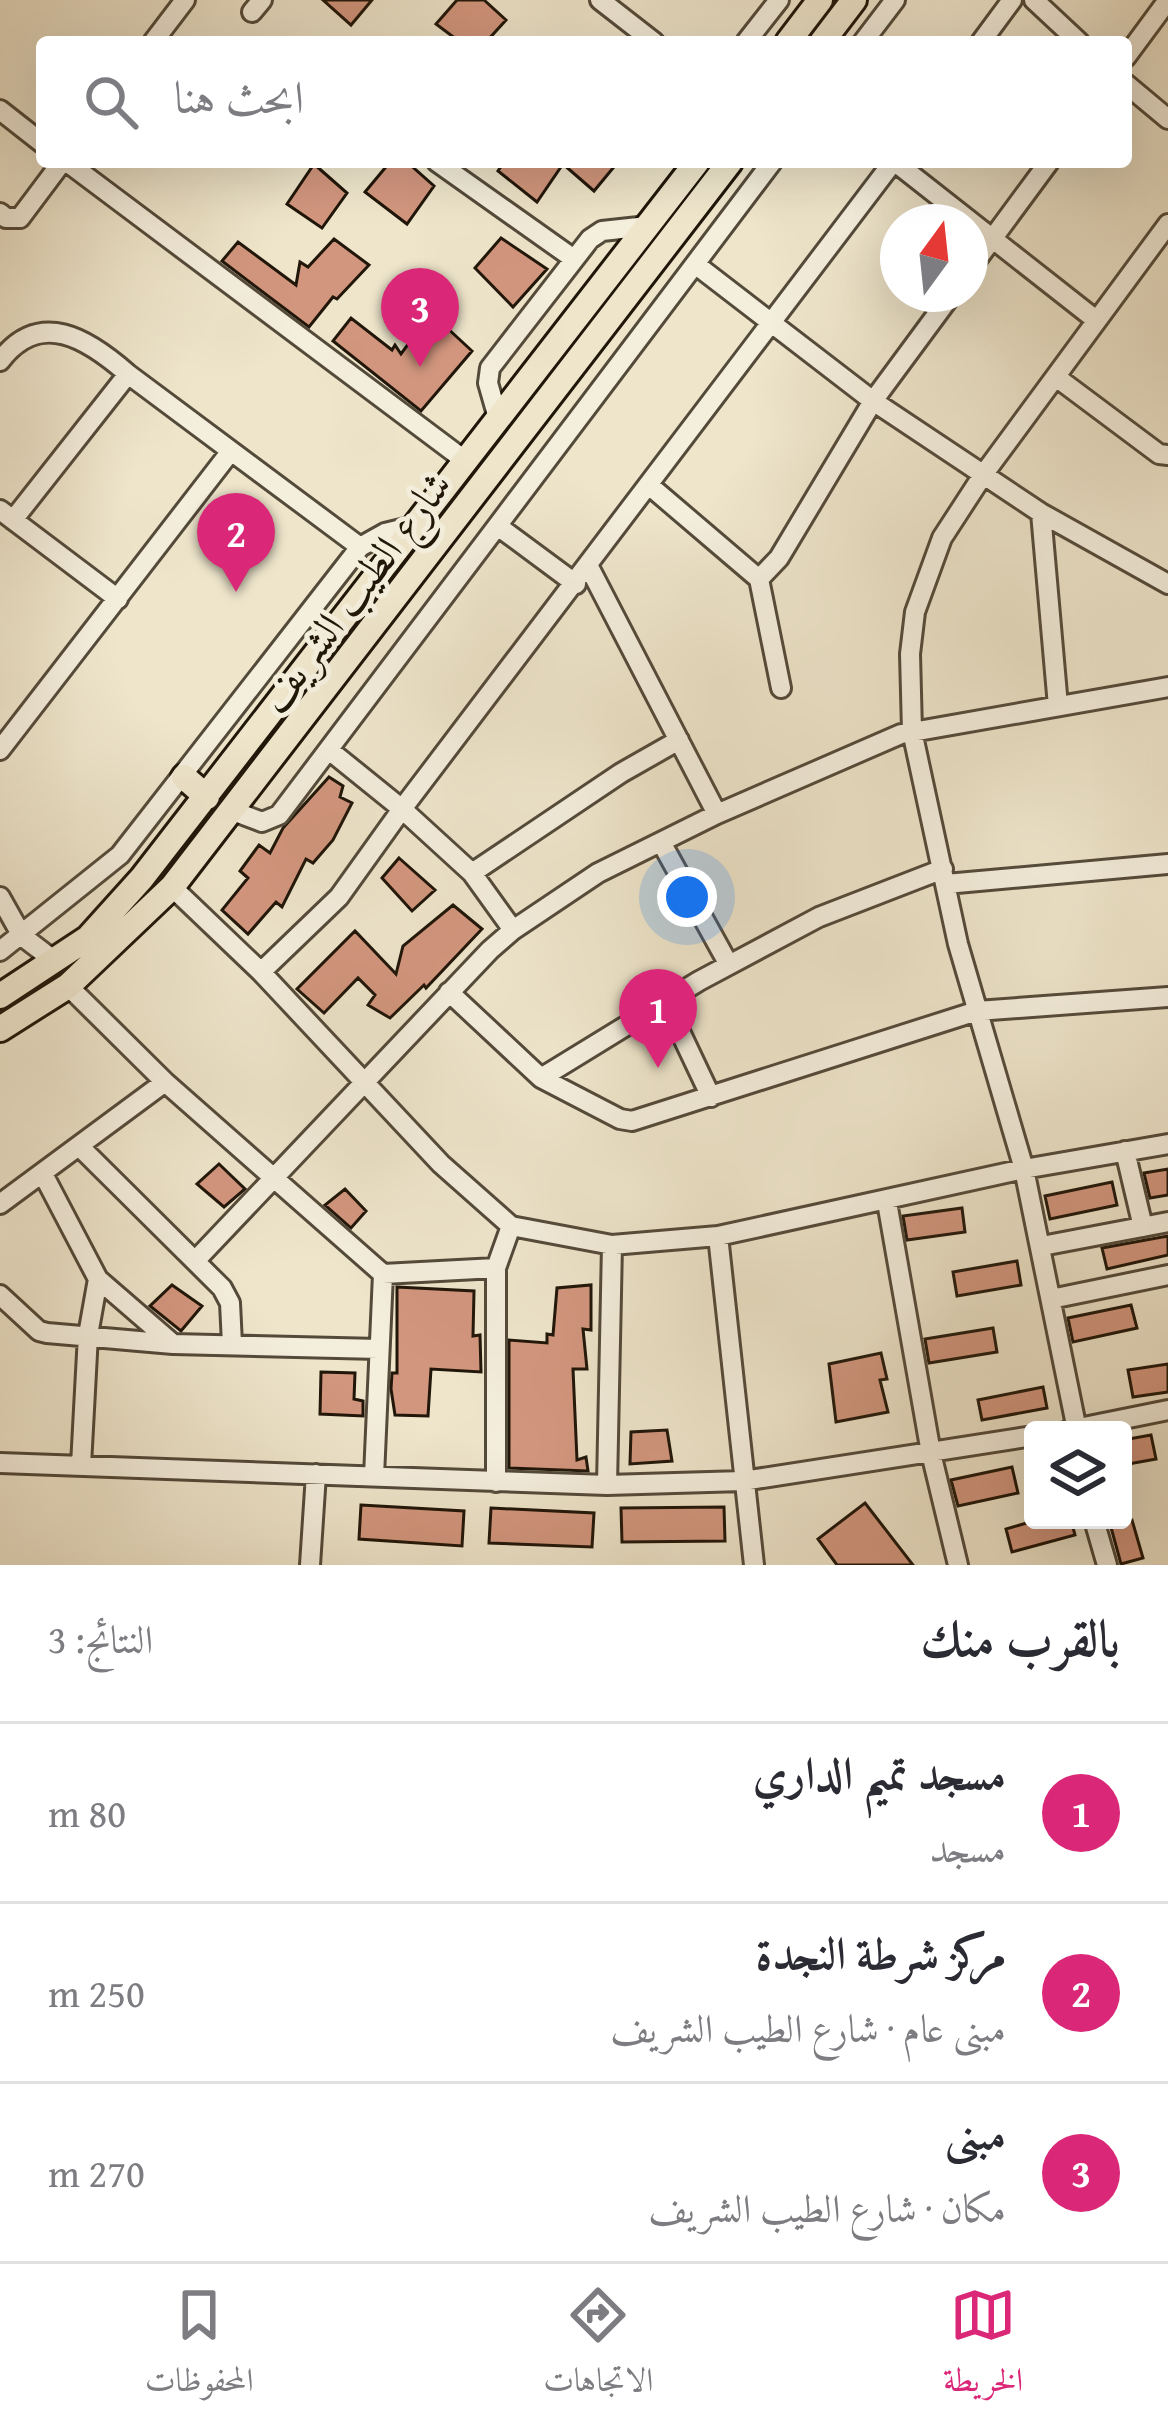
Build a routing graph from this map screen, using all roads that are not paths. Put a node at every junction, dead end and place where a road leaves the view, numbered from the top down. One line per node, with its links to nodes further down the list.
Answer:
1 (185, 0): 10 (street)
2 (600, 0): 11 (street)
3 (779, 0): 12 (street)
4 (820, 0): 13 (main road)
5 (854, 0): 14 (main road)
6 (895, 0): 15 (street)
7 (1012, 0): 16 (street)
8 (1034, 0): 17 (street)
9 (1168, 0): 18 (street)
10 (158, 36)
11 (646, 36)
12 (751, 36)
13 (793, 36)
14 (827, 36)
15 (868, 36)
16 (985, 36)
17 (1073, 36)
18 (1132, 49)
19 (1132, 90): 21 (street)
20 (0, 110): 22 (street)
21 (1168, 119)
22 (36, 137)
23 (59, 168): 32 (street)
24 (72, 168): 49 (street)
25 (445, 168): 37 (street)
26 (692, 168): 34 (main road, شارع الطيب الشريف)
27 (725, 168): 63 (main road, شارع الطيب الشريف)
28 (767, 168): 38 (street)
29 (890, 168): 41 (street)
30 (902, 168): 35 (street)
31 (1044, 168): 35 (street)
32 (0, 213)
33 (1168, 224): 40 (street)
34 (648, 226): 37 (street); 46 (main road, شارع الطيب الشريف)
35 (992, 238): 36 (street); 40 (street)
36 (988, 244)
37 (574, 259): 46 (street)
38 (695, 264): 41 (street); 55 (street)
39 (939, 312): 45 (street)
40 (1096, 320): 44 (street)
41 (775, 322): 45 (street); 51 (street)
42 (0, 361): 43 (street)
43 (128, 374): 47 (street); 53 (street)
44 (1056, 377): 48 (street); 50 (street)
45 (873, 401): 50 (street); 58 (street)
46 (498, 418): 49 (main road, شارع الطيب الشريف)
47 (231, 451): 56 (street); 61 (street)
48 (1168, 455)
49 (464, 459): 54 (main road, شارع الطيب الشريف)
50 (983, 475): 52 (street); 69 (street)
51 (650, 486): 57 (street); 58 (street)
52 (1041, 513): 60 (street); 68 (street)
53 (7, 515): 61 (street)
54 (414, 526): 56 (street); 62 (main road, شارع الطيب الشريف)
55 (499, 527): 59 (street); 72 (street)
56 (360, 547): 73 (street)
57 (589, 567): 59 (street); 70 (street)
58 (759, 579): 66 (street)
59 (576, 584): 75 (street)
60 (1168, 584)
61 (118, 598): 71 (street)
62 (332, 628): 63 (main road); 64 (main road, شارع الطيب الشريف)
63 (358, 650): 67 (main road, شارع الطيب الشريف)
64 (296, 676): 67 (main road); 74 (main road, شارع الطيب الشريف)
65 (1168, 687): 68 (street)
66 (781, 688)
67 (322, 695): 76 (main road, شارع الطيب الشريف)
68 (1058, 706): 69 (street)
69 (912, 731): 77 (street); 81 (street)
70 (679, 740): 77 (street); 80 (street)
71 (0, 750)
72 (329, 750): 75 (street); 76 (street)
73 (184, 777): 74 (main road); 85 (street)
74 (207, 796): 87 (main road, شارع الطيب الشريف)
75 (402, 809): 80 (street); 89 (street)
76 (233, 811): 82 (main road, شارع الطيب الشريف)
77 (717, 814): 78 (street)
78 (661, 842): 84 (street); 88 (street)
79 (1168, 864): 81 (street)
80 (472, 873): 84 (street)
81 (944, 876): 88 (street); 95 (street)
82 (172, 887): 89 (street); 90 (main road, شارع الطيب الشريف)
83 (0, 897): 85 (street)
84 (513, 930): 91 (street)
85 (22, 936): 86 (street); 87 (street)
86 (0, 951)
87 (56, 962): 92 (main road, شارع الطيب الشريف)
88 (729, 965): 94 (street)
89 (261, 972): 99 (street)
90 (68, 986): 96 (main road, شارع الطيب الشريف); 98 (street)
91 (449, 992): 97 (street); 99 (street)
92 (0, 995)
93 (1168, 997): 95 (street)
94 (666, 1002): 97 (street); 100 (street)
95 (977, 1011): 100 (street); 104 (street)
96 (0, 1029)
97 (542, 1078): 100 (street)
98 (165, 1082): 102 (street); 106 (street)
99 (363, 1083): 106 (street); 110 (street)
100 (711, 1096)
101 (1168, 1144): 103 (street)
102 (79, 1146): 105 (street); 115 (street)
103 (1125, 1151): 104 (street); 111 (street)
104 (1024, 1169): 107 (street); 114 (street)
105 (43, 1174): 108 (street); 119 (street)
106 (273, 1174): 115 (street); 117 (street)
107 (887, 1202): 112 (street); 130 (street)
108 (0, 1204)
109 (1168, 1222): 111 (street)
110 (511, 1226): 113 (street); 116 (street)
111 (1143, 1227): 114 (street)
112 (718, 1236): 113 (street); 135 (street)
113 (612, 1245): 137 (street)
114 (1042, 1246): 121 (street)
115 (195, 1261): 124 (street)
116 (496, 1268): 117 (street); 136 (street)
117 (383, 1274): 125 (street)
118 (1168, 1275): 121 (street)
119 (98, 1280): 122 (street); 123 (street)
120 (0, 1295): 122 (street)
121 (1051, 1299): 127 (street)
122 (88, 1335): 123 (street); 132 (street)
123 (173, 1344): 124 (street)
124 (232, 1344): 125 (street)
125 (379, 1349): 134 (street)
126 (1168, 1410): 128 (street)
127 (1072, 1421)
128 (1116, 1421)
129 (1024, 1438): 130 (street)
130 (931, 1453): 135 (street); 141 (street)
131 (0, 1463): 132 (street)
132 (81, 1465): 133 (street)
133 (316, 1474): 134 (street); 139 (street)
134 (374, 1476): 136 (street)
135 (743, 1481): 137 (street); 140 (street)
136 (496, 1482): 137 (street)
137 (607, 1485)
138 (1097, 1529): 142 (street)
139 (310, 1565)
140 (754, 1565)
141 (958, 1565)
142 (1107, 1565)

